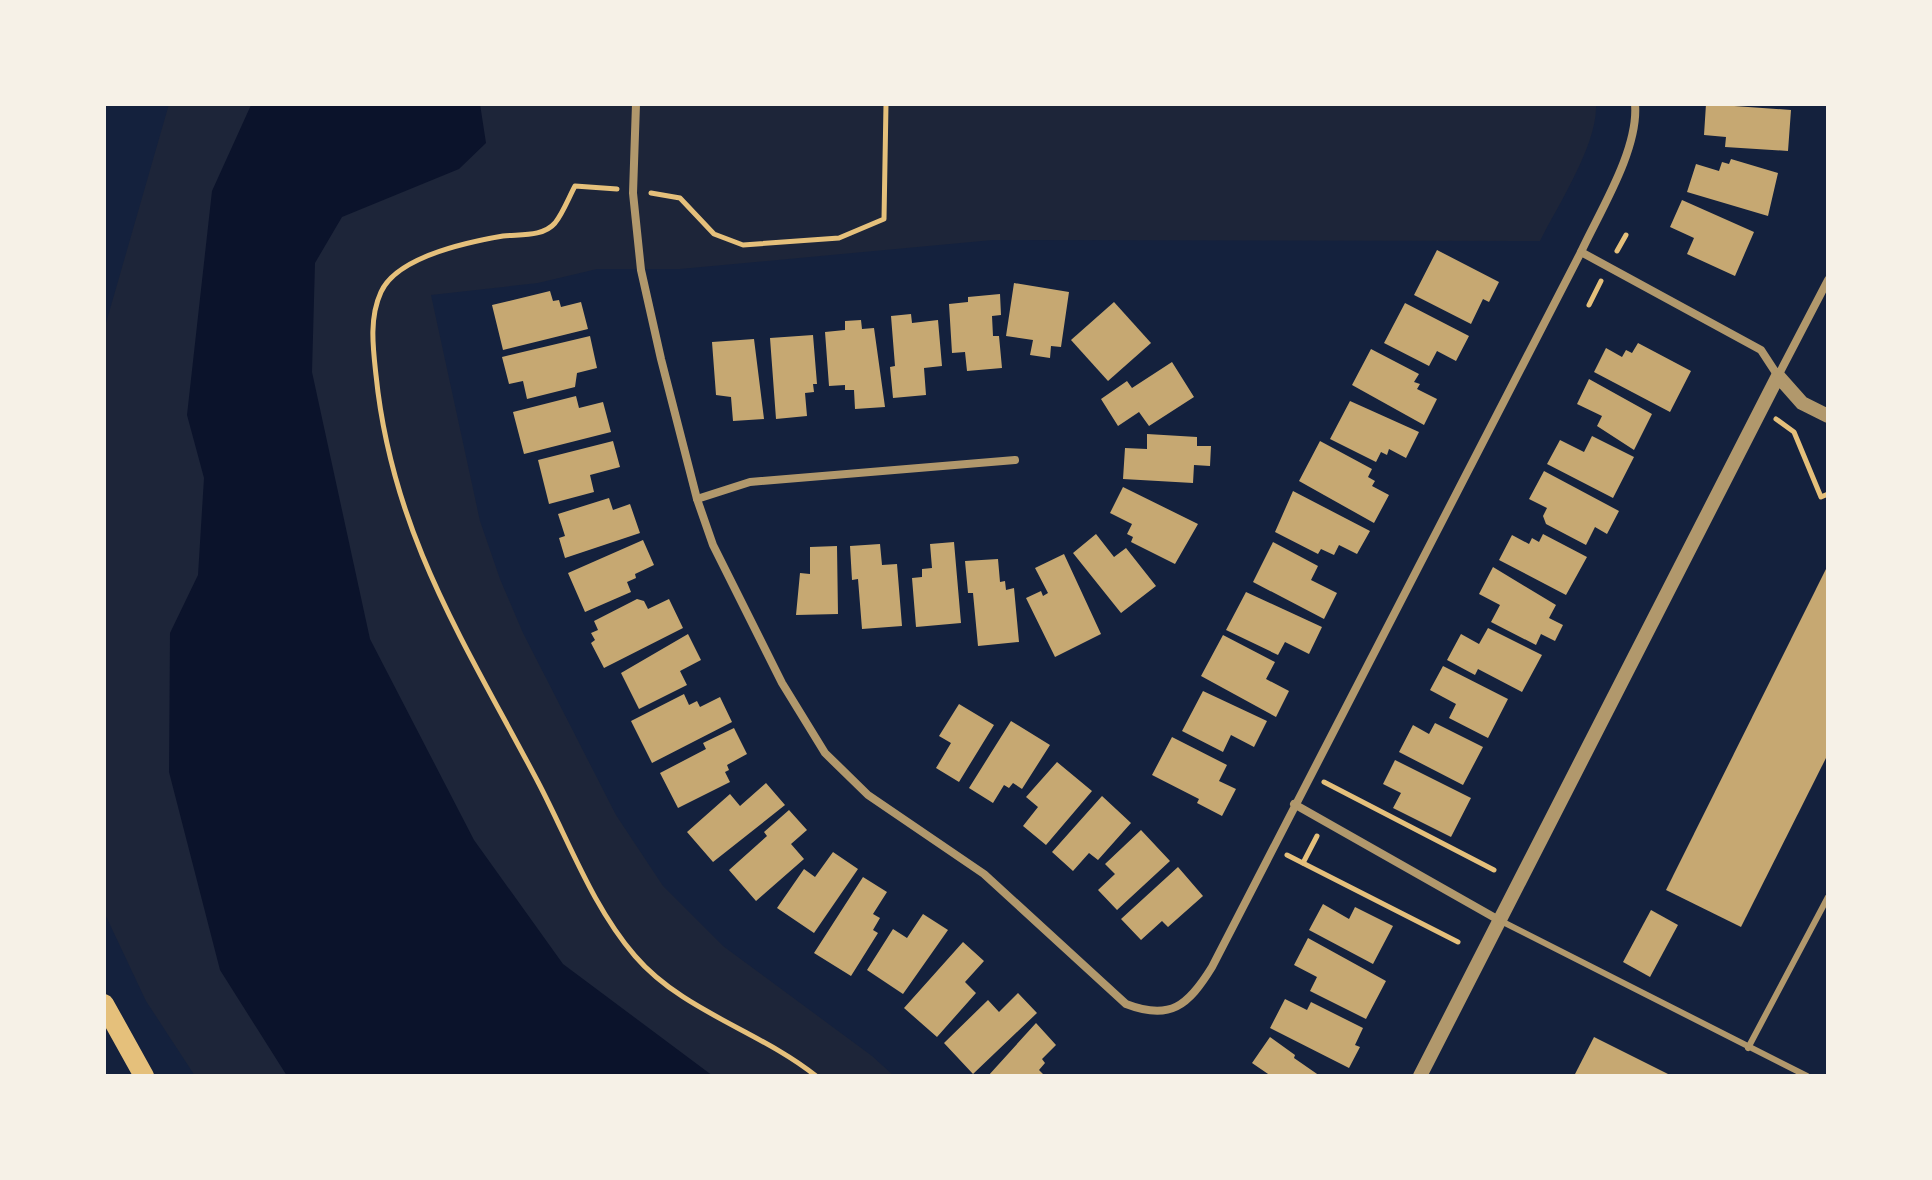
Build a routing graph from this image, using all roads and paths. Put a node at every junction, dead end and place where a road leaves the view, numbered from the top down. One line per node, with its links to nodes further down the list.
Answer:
1 (636, 104): 4 (street)
2 (886, 104): 4 (path)
3 (1635, 104): 5 (street)
4 (633, 190): 12 (street); 23 (path)
5 (1581, 252): 7 (street); 13 (street)
6 (1828, 280): 7 (street)
7 (1778, 376): 8 (street); 9 (street)
8 (1761, 408): 11 (path); 18 (street)
9 (1828, 416)
10 (1015, 460): 12 (street)
11 (1825, 495)
12 (697, 499): 15 (street)
13 (1309, 774): 14 (street); 16 (path)
14 (1294, 804): 15 (street); 18 (street)
15 (1271, 847): 19 (path)
16 (1494, 870)
17 (1828, 897): 21 (lane)
18 (1497, 919): 21 (lane); 24 (street)
19 (1458, 942)
20 (104, 1004): 22 (main road)
21 (1748, 1048): 25 (lane)
22 (144, 1076)
23 (816, 1076)
24 (1420, 1076)
25 (1807, 1076)

